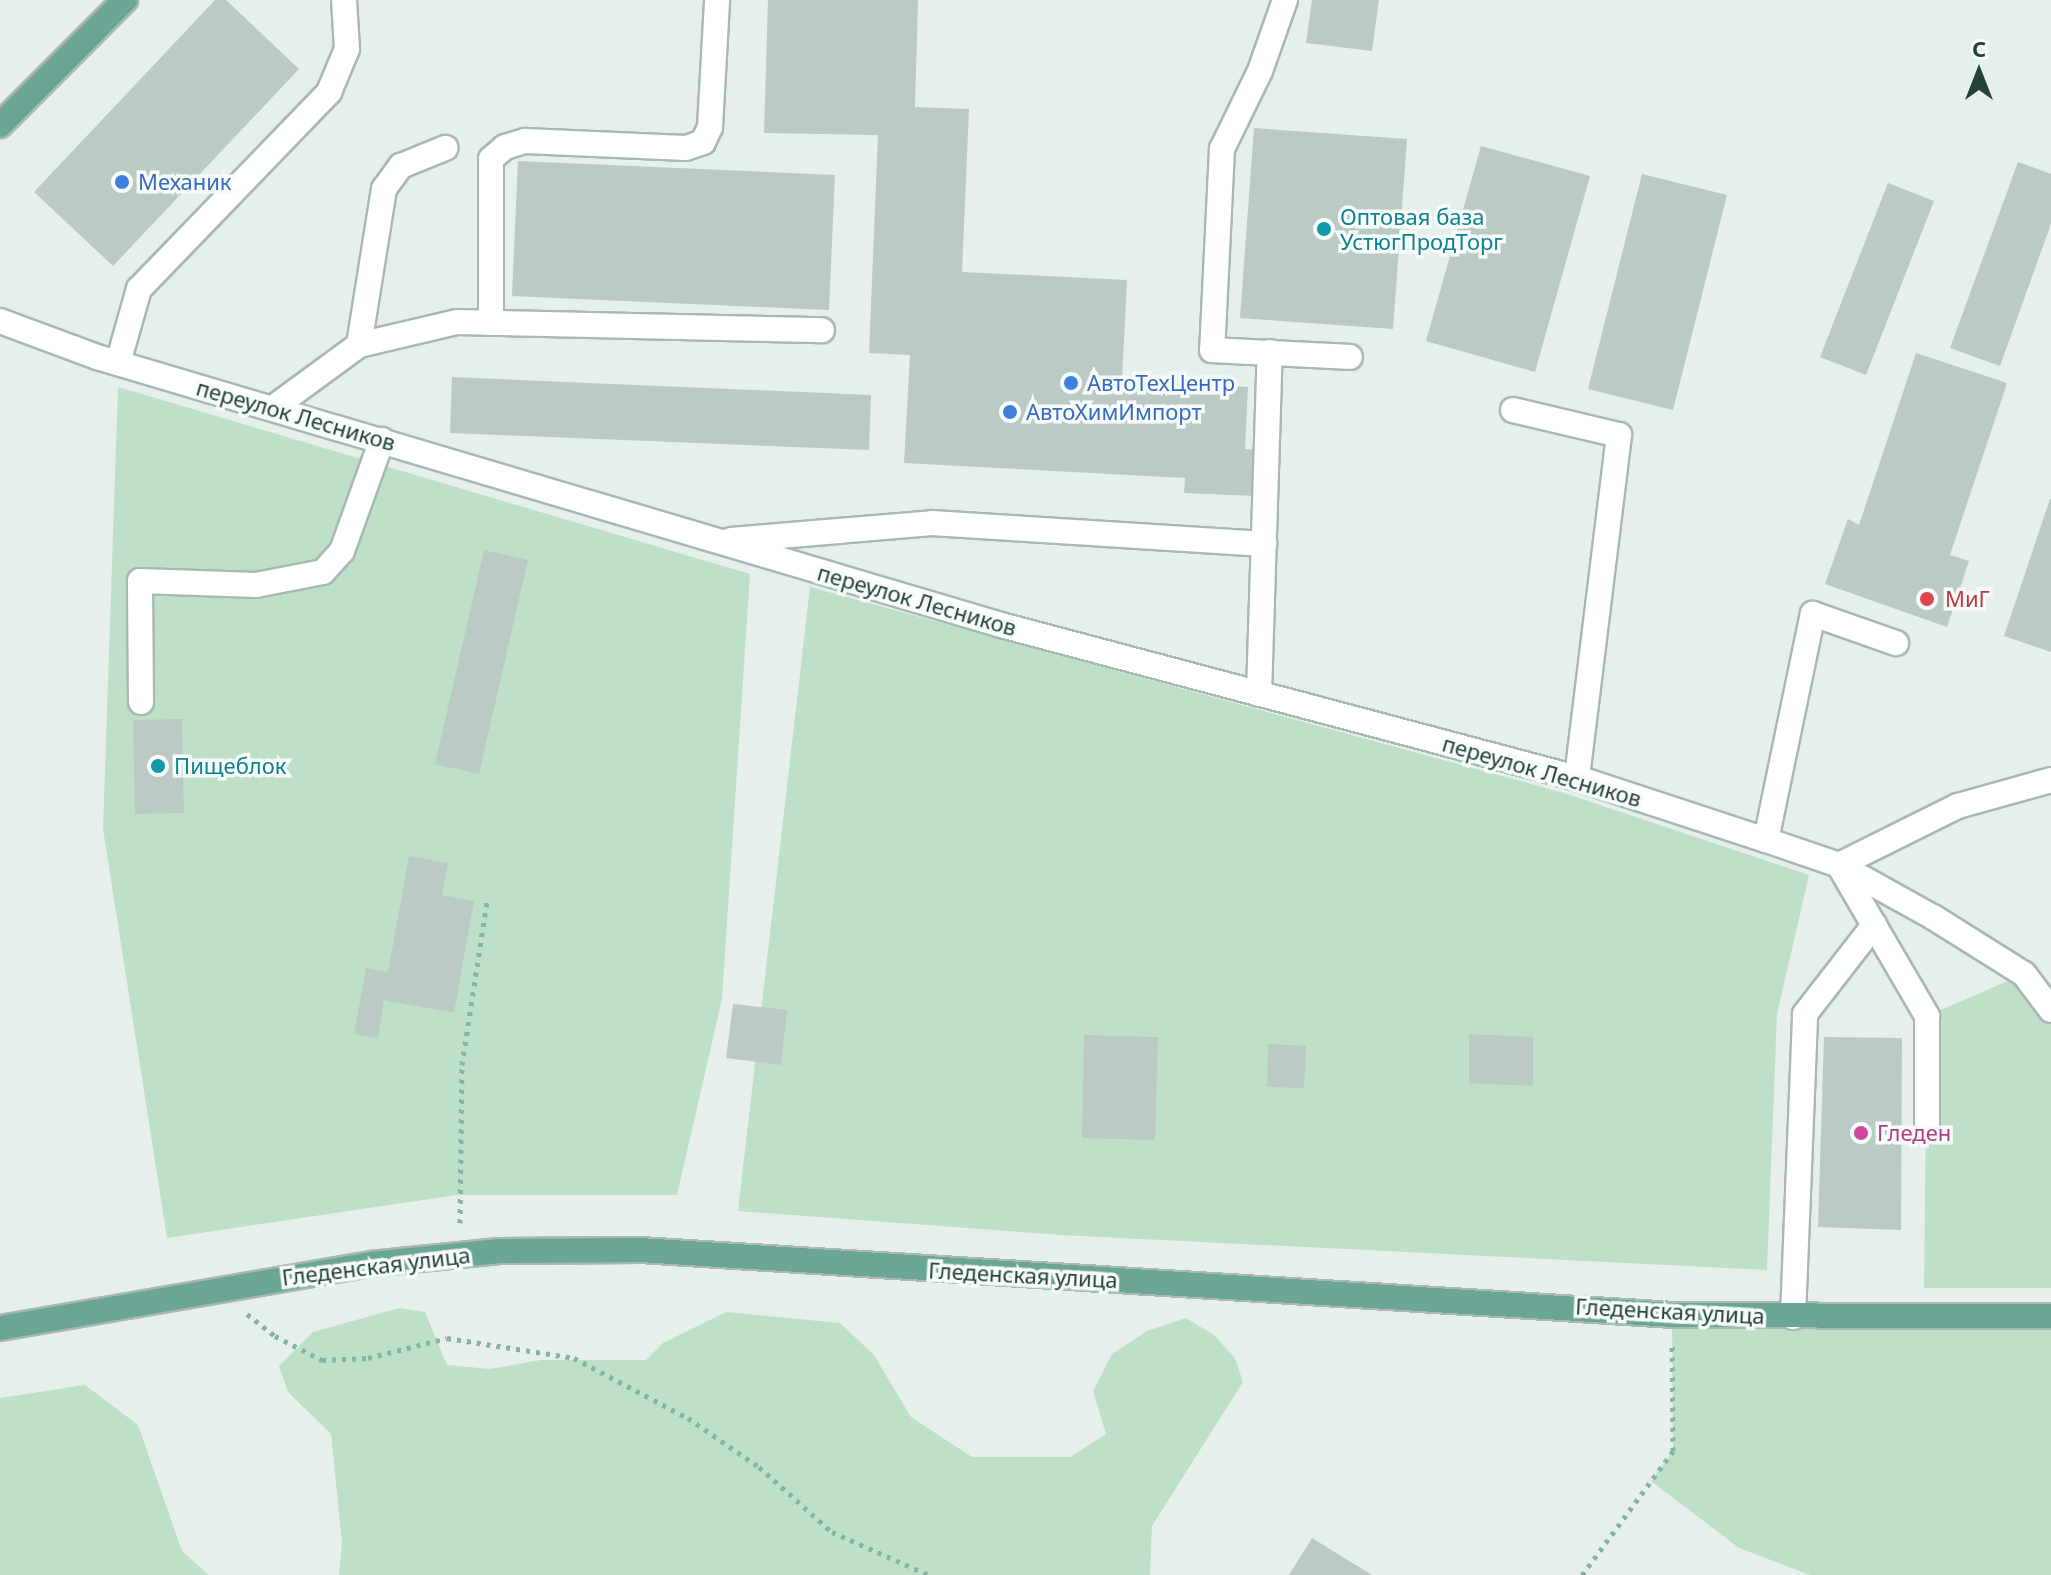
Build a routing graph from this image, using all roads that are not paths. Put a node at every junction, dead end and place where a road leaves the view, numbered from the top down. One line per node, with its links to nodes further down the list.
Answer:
1 (125, 0): 5 (main road)
2 (344, 0): 13 (street)
3 (717, 0): 8 (street)
4 (1285, 0): 11 (street)
5 (0, 125)
6 (445, 148): 10 (street)
7 (0, 321): 13 (street, переулок Лесников)
8 (491, 323): 9 (street); 10 (street)
9 (822, 330)
10 (359, 345): 14 (street)
11 (1270, 352): 12 (street); 18 (street)
12 (1350, 357)
13 (118, 363): 14 (street, переулок Лесников)
14 (273, 408): 16 (street, переулок Лесников)
15 (1513, 410): 22 (street)
16 (382, 440): 17 (street, переулок Лесников); 21 (street)
17 (719, 541): 18 (street); 20 (street, переулок Лесников)
18 (1264, 544): 20 (street)
19 (1896, 643): 24 (street)
20 (1259, 694): 22 (street, переулок Лесников)
21 (141, 702)
22 (1577, 778): 24 (street, переулок Лесников)
23 (2051, 780): 25 (street)
24 (1766, 840): 25 (street, переулок Лесников)
25 (1839, 865): 26 (street); 27 (street, переулок Лесников)
26 (1874, 925): 28 (street); 30 (street)
27 (2051, 1010)
28 (1927, 1123)
29 (2051, 1316): 30 (main road, Гледенская улица)
30 (1793, 1317): 31 (main road, Гледенская улица)
31 (0, 1328)

